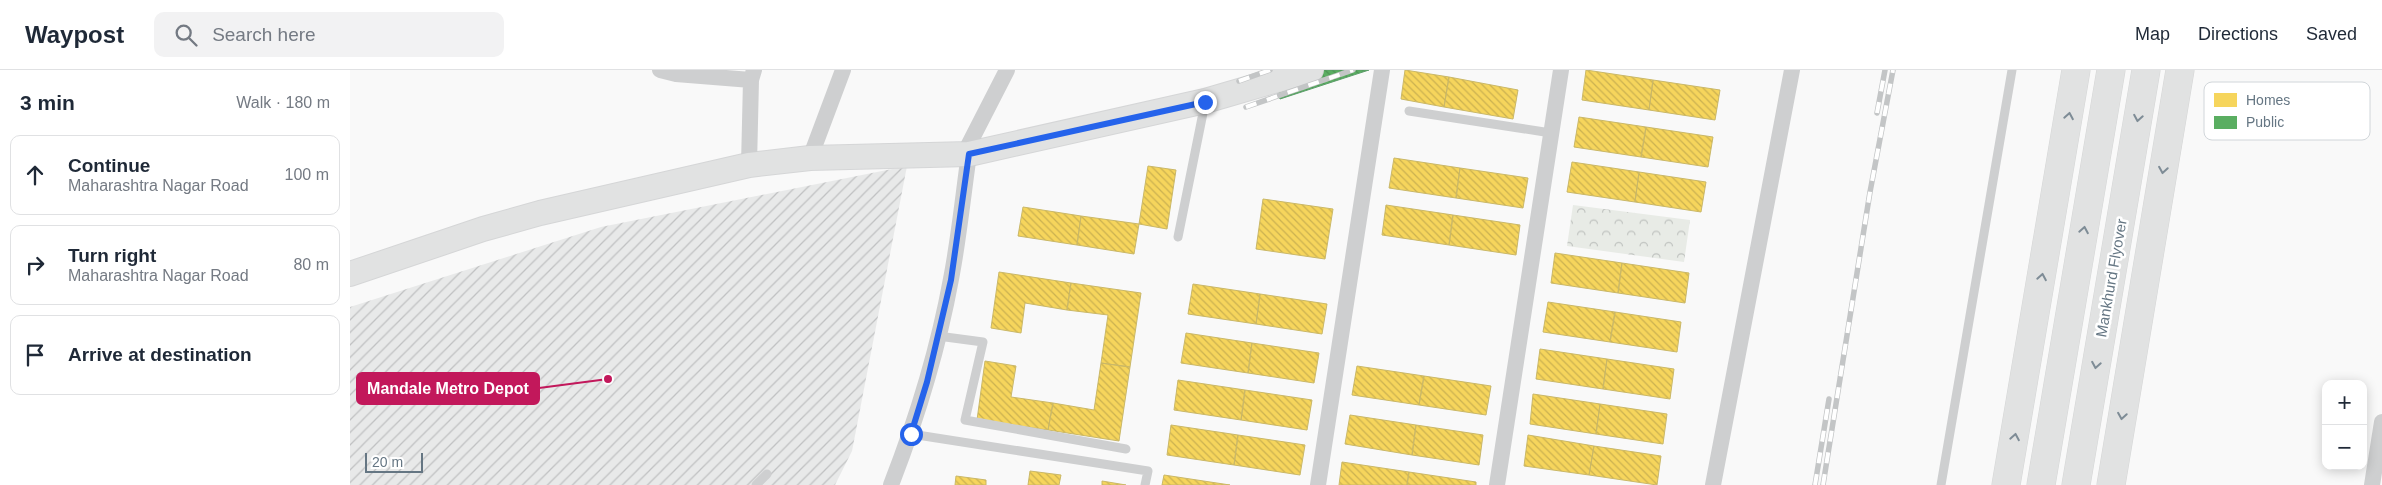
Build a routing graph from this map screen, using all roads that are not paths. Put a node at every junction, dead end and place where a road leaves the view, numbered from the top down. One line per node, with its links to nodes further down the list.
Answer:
1 (660, 70): 13 (street)
2 (843, 70): 18 (street)
3 (1007, 70): 17 (street)
4 (1311, 70): 14 (street)
5 (1382, 70): 31 (street)
6 (1561, 70): 16 (street)
7 (1792, 70): 33 (street)
8 (2012, 70): 34 (lane)
9 (2076, 70): 35 (highway, one-way to 9)
10 (2111, 70): 36 (highway, one-way to 10)
11 (2146, 70): 37 (highway, Mankhurd Flyover, one-way to 37)
12 (2180, 70): 38 (highway, one-way to 38)
13 (752, 75): 19 (street)
14 (1205, 102): 17 (street); 20 (lane)
15 (1409, 112): 16 (lane)
16 (1551, 133): 32 (street)
17 (967, 154): 18 (street); 22 (street)
18 (810, 158): 19 (street)
19 (749, 165): 21 (street)
20 (1178, 237)
21 (350, 274)
22 (938, 336): 24 (street); 25 (lane)
23 (2382, 422): 26 (street)
24 (911, 434): 29 (street); 30 (lane)
25 (1126, 449)
26 (2379, 465): 39 (street)
27 (767, 474): 28 (lane)
28 (756, 485)
29 (891, 485)
30 (1145, 485)
31 (1318, 485)
32 (1497, 485)
33 (1713, 485)
34 (1941, 485)
35 (2006, 485)
36 (2041, 485)
37 (2076, 485)
38 (2110, 485)
39 (2372, 485)

